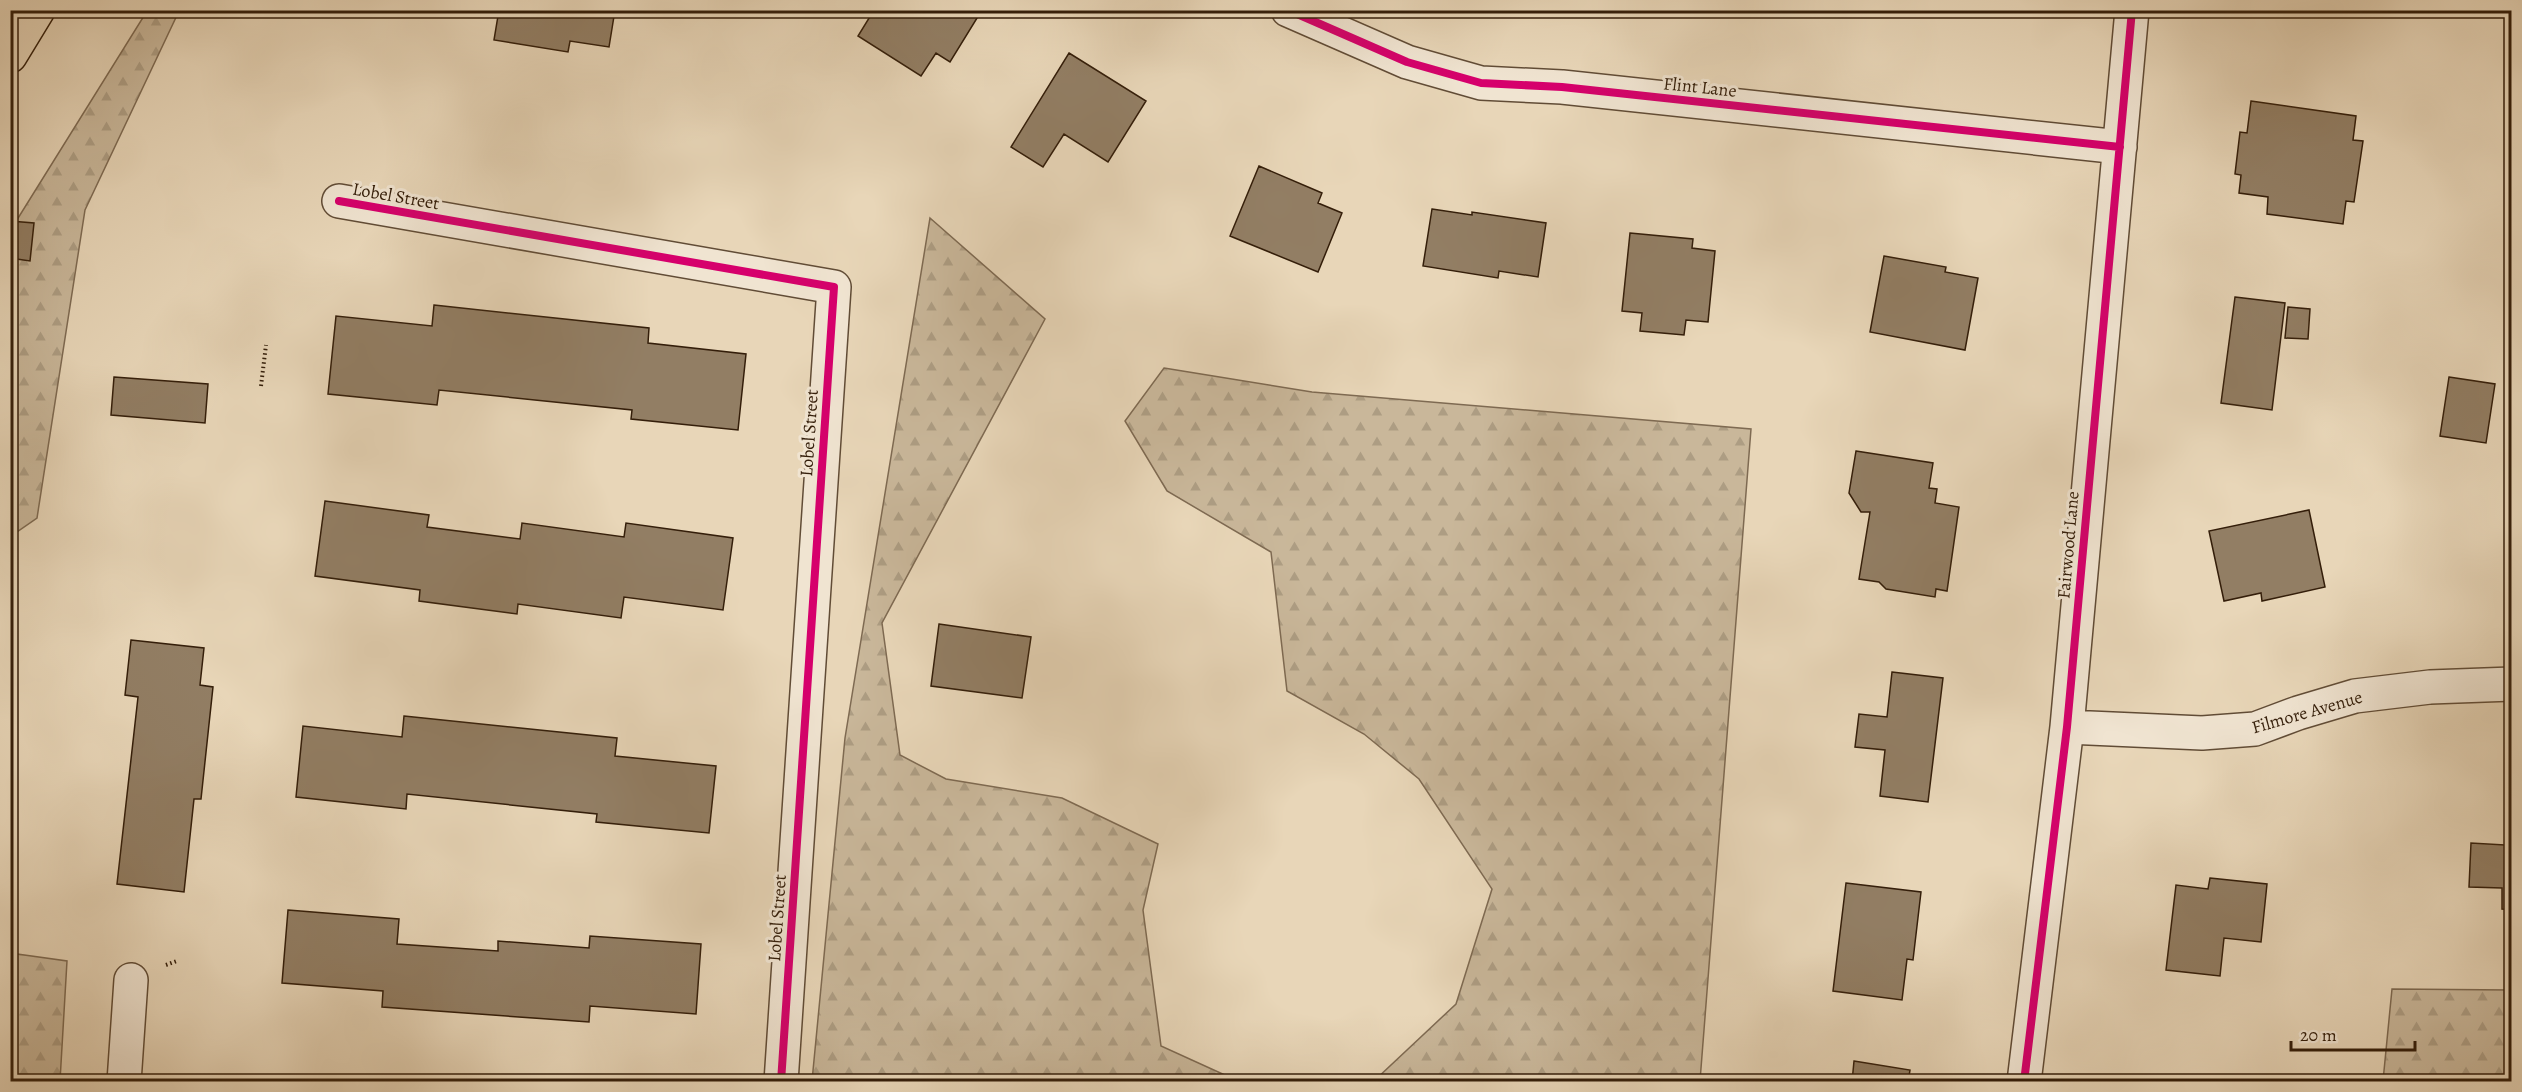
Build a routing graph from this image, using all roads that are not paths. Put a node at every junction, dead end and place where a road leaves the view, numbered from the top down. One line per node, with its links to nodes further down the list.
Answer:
1 (38, 10): 4 (highway)
2 (1288, 10): 5 (street, Flint Lane)
3 (2132, 10): 5 (street, Fairwood Lane)
4 (10, 56)
5 (2120, 147): 8 (street, Fairwood Lane)
6 (339, 201): 11 (street, Lobel Street)
7 (2511, 684): 8 (street, Filmore Avenue)
8 (2067, 727): 12 (street, Fairwood Lane)
9 (131, 980): 10 (street)
10 (124, 1082)
11 (781, 1082)
12 (2025, 1082)

